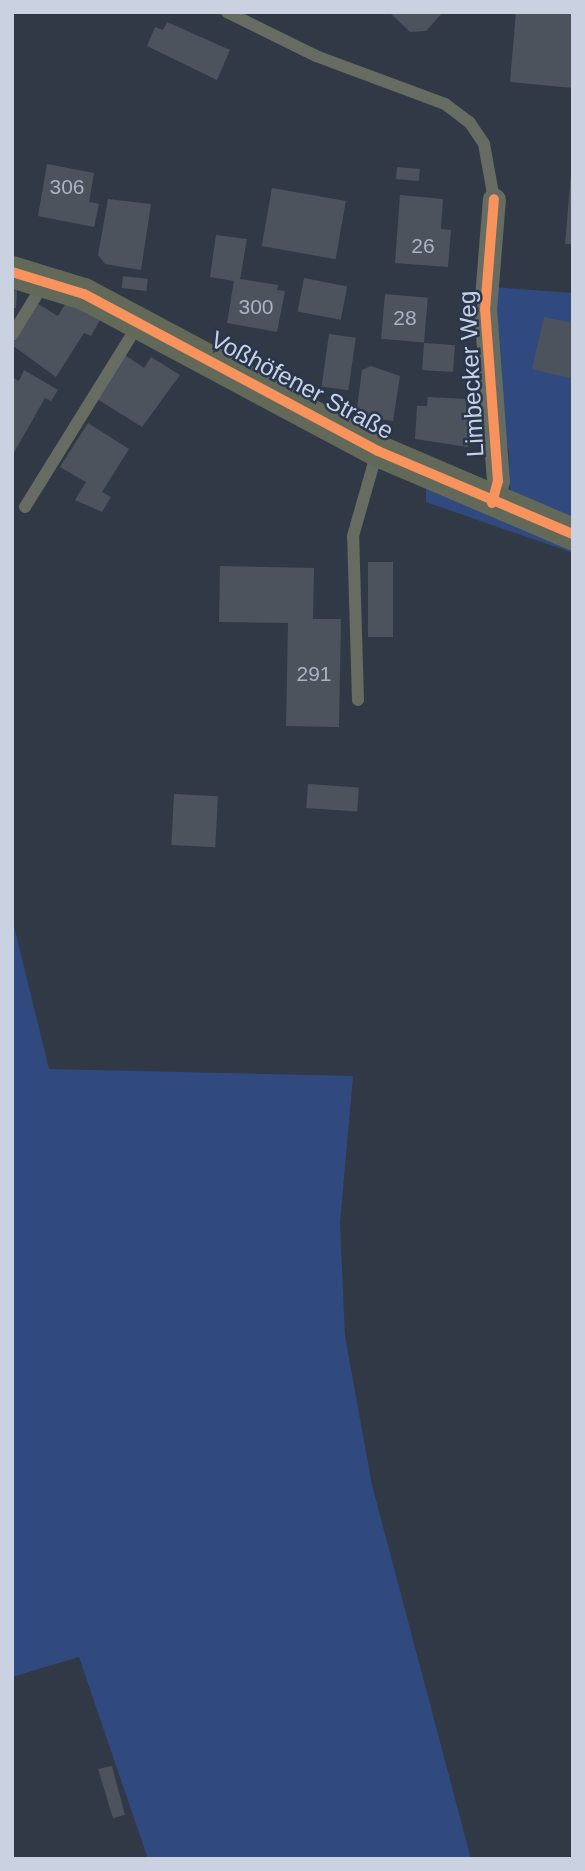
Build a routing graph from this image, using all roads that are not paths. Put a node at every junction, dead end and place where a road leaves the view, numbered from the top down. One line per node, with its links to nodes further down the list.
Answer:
1 (227, 12): 2 (lane, Limbecker Weg)
2 (494, 199): 8 (street, Limbecker Weg)
3 (12, 272): 4 (street, Voßhöfener Straße)
4 (46, 279): 5 (street, Voßhöfener Straße); 6 (lane)
5 (139, 322): 7 (street, Voßhöfener Straße); 9 (lane)
6 (12, 335)
7 (378, 452): 8 (street, Voßhöfener Straße); 11 (lane)
8 (492, 503): 10 (street, Voßhöfener Straße)
9 (25, 507)
10 (573, 534)
11 (358, 701)

